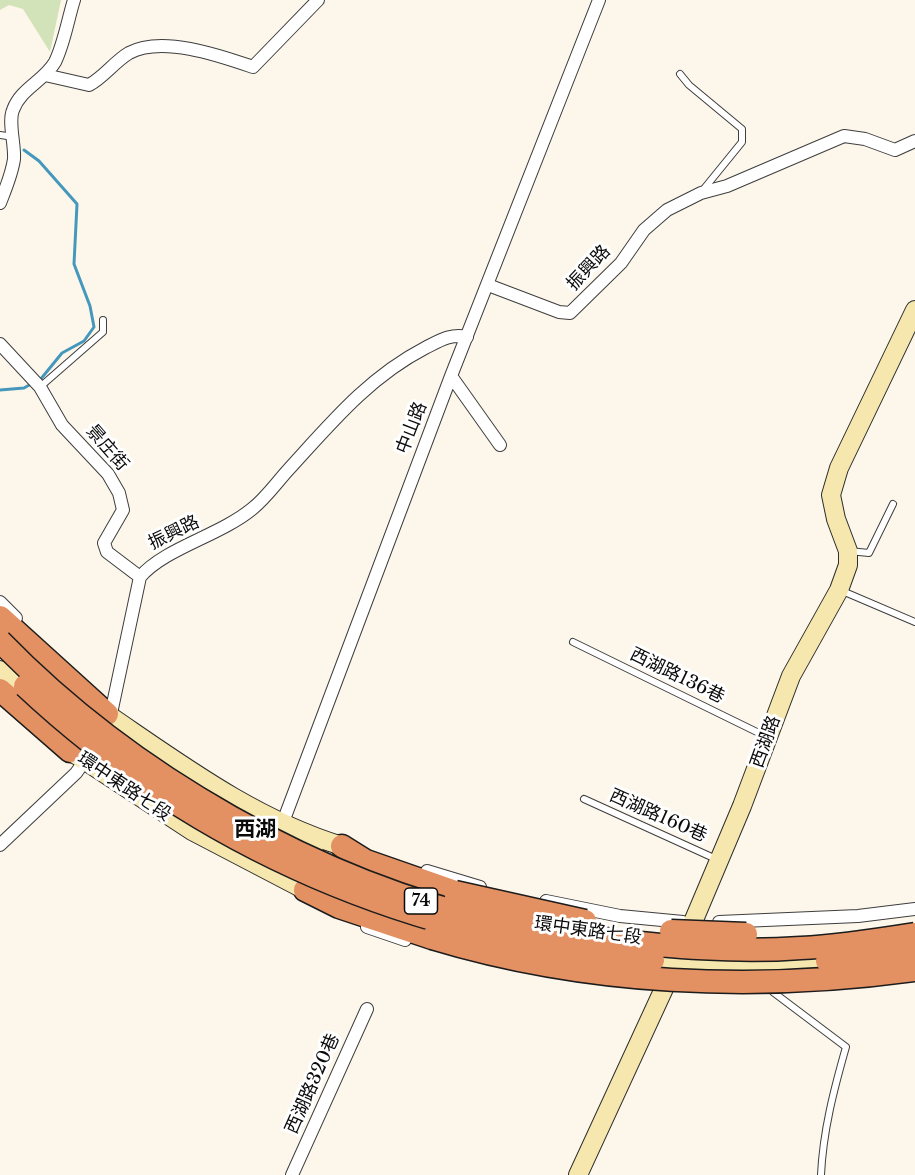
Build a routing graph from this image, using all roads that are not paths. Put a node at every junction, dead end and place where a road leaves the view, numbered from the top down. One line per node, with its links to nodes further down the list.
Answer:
1 (74, 0): 5 (street)
2 (318, 0): 5 (street)
3 (599, 0): 11 (street, 中山路)
4 (680, 74): 9 (lane, 振興路)
5 (45, 75): 7 (street)
6 (0, 135): 7 (lane)
7 (14, 137): 10 (street)
8 (915, 141): 9 (street, 振興路)
9 (701, 193): 11 (street, 振興路)
10 (0, 204)
11 (488, 285): 14 (street, 中山路)
12 (915, 310): 20 (street)
13 (103, 320): 17 (lane)
14 (467, 337): 16 (street, 中山路); 21 (street, 振興路)
15 (1, 346): 17 (street, 景庄街)
16 (451, 376): 18 (street); 37 (street, 中山路)
17 (40, 387): 21 (street, 景庄街)
18 (500, 445)
19 (894, 504): 20 (lane)
20 (848, 551): 22 (street, 西湖路)
21 (140, 577): 33 (street)
22 (839, 590): 25 (lane); 34 (street, 西湖路)
23 (0, 602): 33 (street, 環中東路七段)
24 (0, 616): 33 (highway)
25 (915, 622)
26 (0, 634): 33 (street, 環中東路七段)
27 (0, 641): 46 (highway, 74, bridge)
28 (573, 642): 34 (lane, 西湖路136巷)
29 (0, 662): 48 (highway, 74, bridge)
30 (0, 670): 35 (street, 環中東路七段)
31 (0, 690): 35 (highway)
32 (0, 700): 35 (street, 環中東路七段)
33 (109, 715): 35 (street); 37 (street, 環中東路七段)
34 (768, 737): 40 (street, 西湖路)
35 (77, 756): 38 (street); 41 (street, 環中東路七段)
36 (584, 799): 40 (lane, 西湖路160巷)
37 (283, 824): 39 (street, 環中東路七段); 41 (street, 中山路); 47 (street, 環中東路七段)
38 (0, 845)
39 (342, 846): 44 (highway, bridge); 45 (street, 環中東路七段)
40 (720, 860): 45 (street, 西湖路)
41 (264, 870): 42 (street, 環中東路七段)
42 (305, 890): 50 (street, 環中東路七段); 51 (highway, bridge); 53 (street, 環中東路七段)
43 (915, 909): 45 (street, 環中東路七段)
44 (915, 920)
45 (693, 922): 47 (street, 西湖路)
46 (915, 932): 47 (street, 環中東路七段)
47 (684, 942): 50 (street, 西湖路)
48 (915, 950)
49 (915, 958): 50 (street, 環中東路七段)
50 (674, 966): 53 (street, 西湖路)
51 (915, 970)
52 (915, 980): 54 (street, 環中東路七段)
53 (664, 990): 54 (street, 環中東路七段); 57 (street, 西湖路)
54 (773, 992): 58 (lane)
55 (367, 1009): 56 (street, 西湖路320巷)
56 (292, 1175)
57 (578, 1175)
58 (821, 1175)

